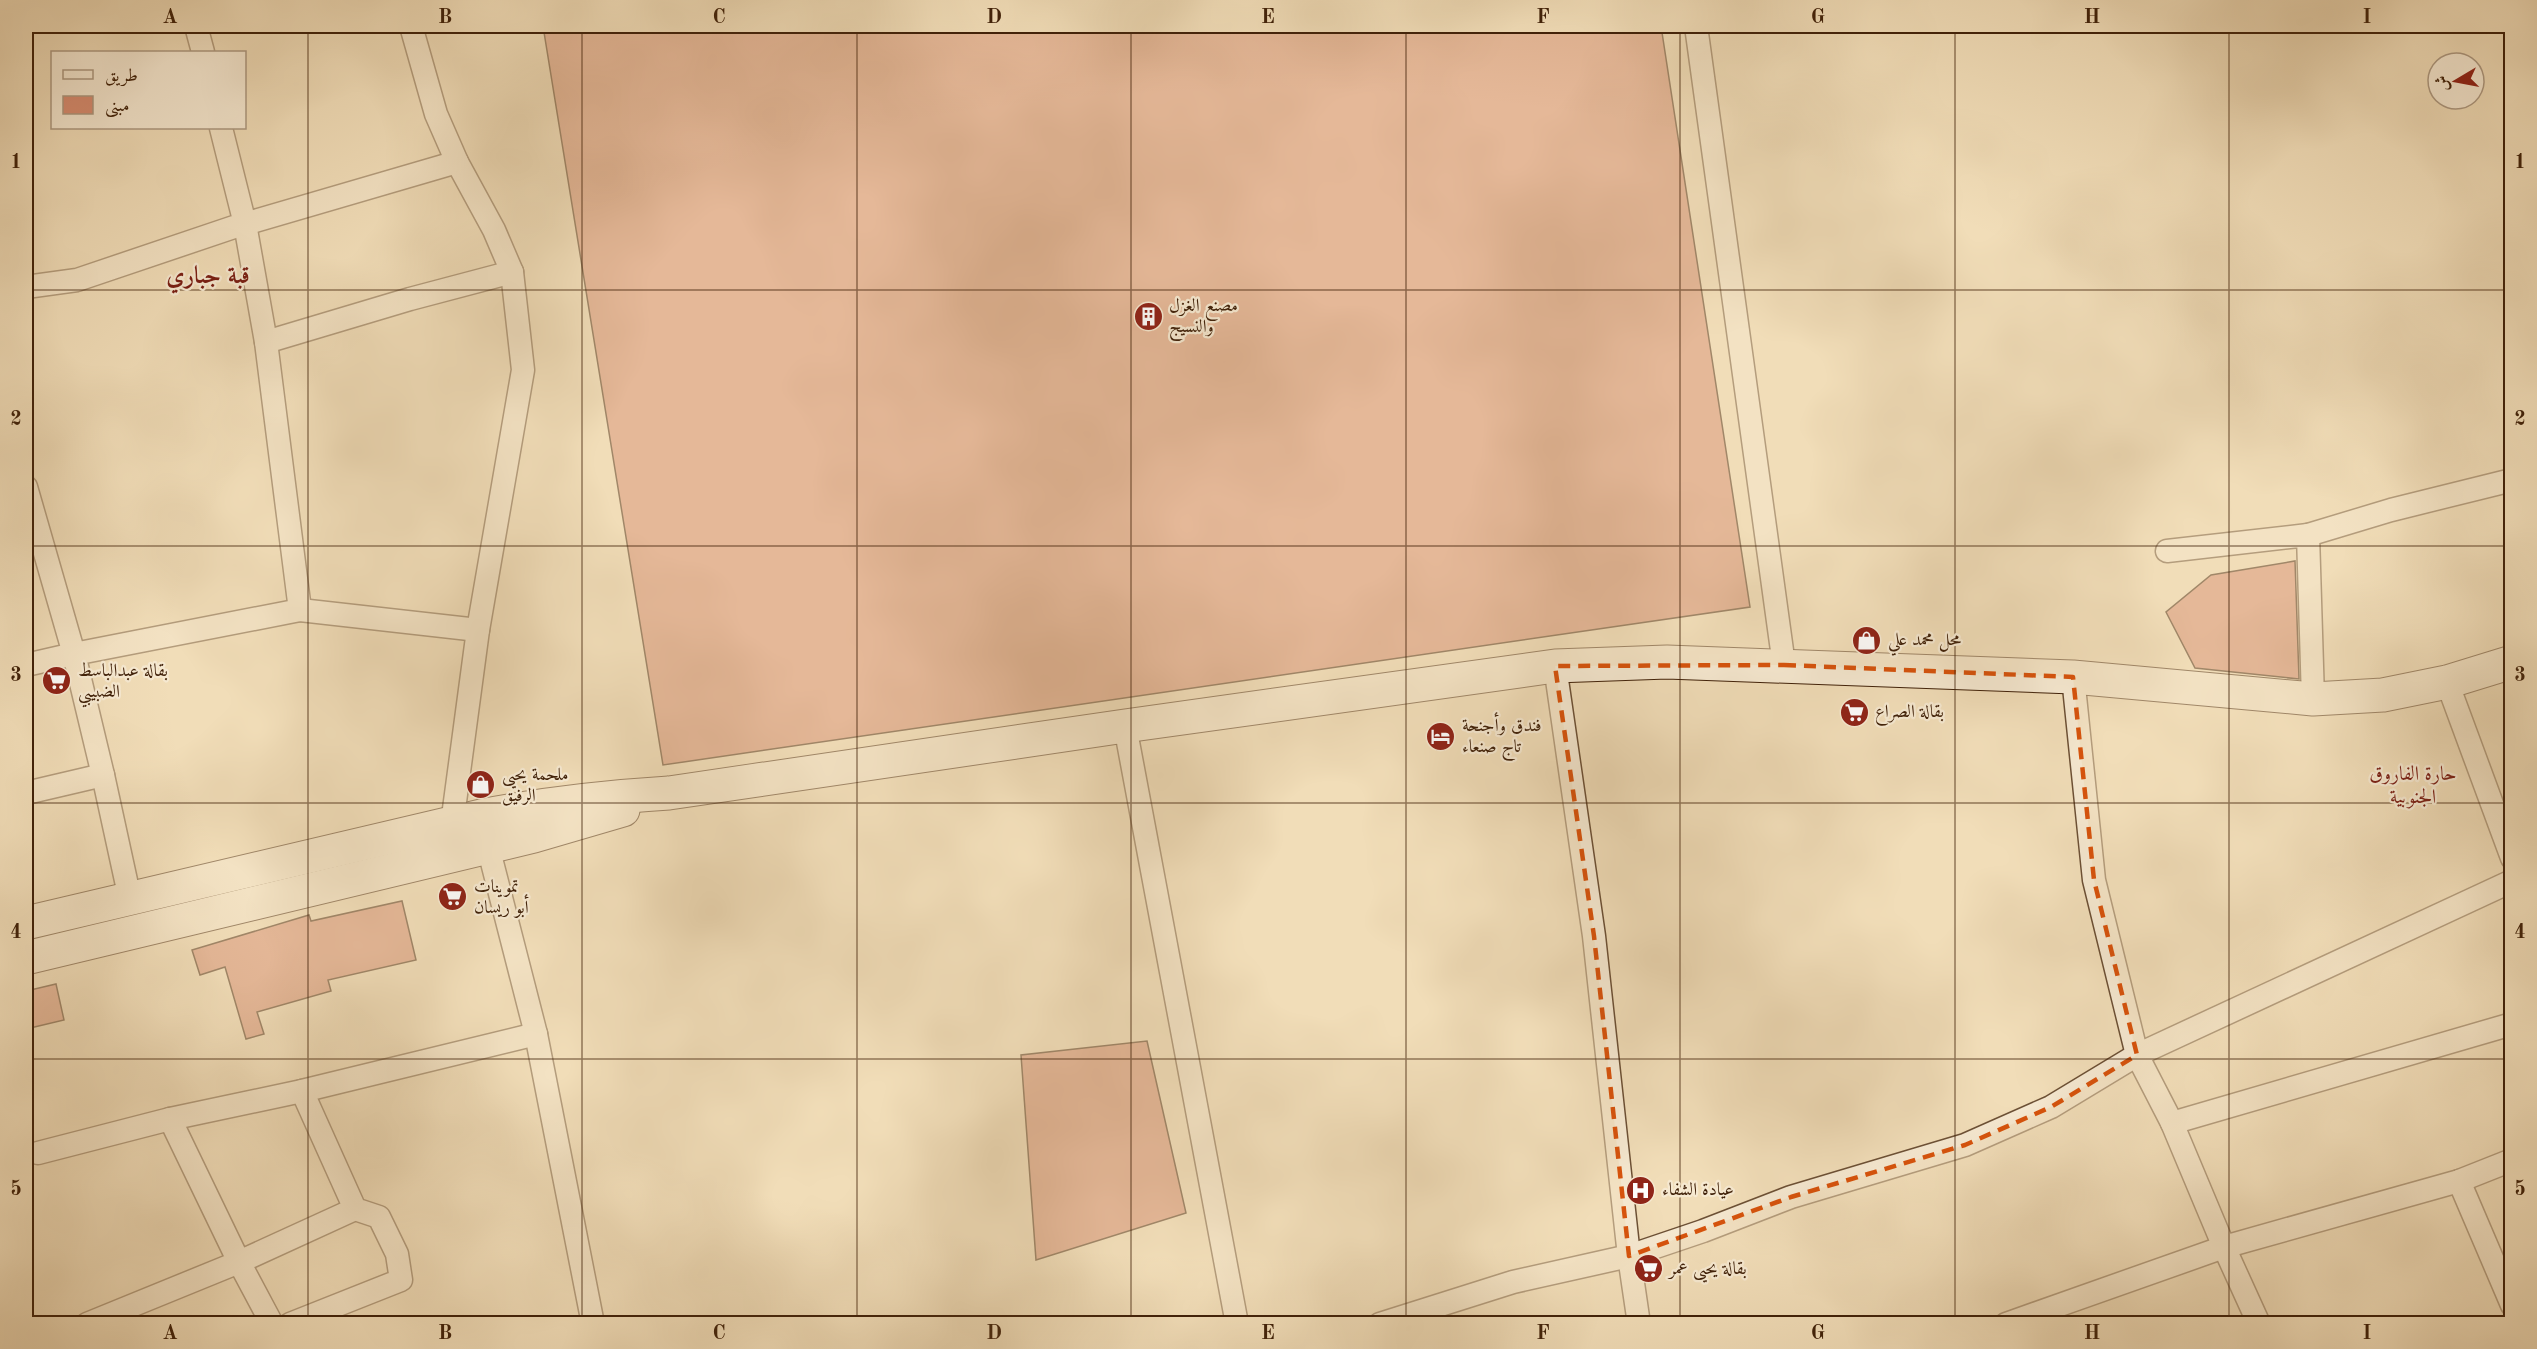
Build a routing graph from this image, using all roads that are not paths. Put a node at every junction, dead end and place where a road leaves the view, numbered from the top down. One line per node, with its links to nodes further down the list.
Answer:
1 (196, 26): 4 (street)
2 (411, 26): 6 (street)
3 (1696, 26): 20 (street)
4 (203, 51)
5 (221, 129): 7 (street)
6 (457, 162): 7 (street); 8 (street)
7 (245, 224): 9 (street); 10 (street)
8 (512, 272): 10 (street); 16 (street)
9 (26, 287)
10 (266, 342): 15 (street)
11 (2511, 480): 13 (street)
12 (26, 487): 17 (street)
13 (2308, 535): 14 (street); 24 (street)
14 (2167, 551)
15 (300, 610): 16 (street); 17 (street)
16 (478, 630): 28 (street)
17 (74, 654): 19 (street); 26 (street)
18 (2511, 662): 23 (street)
19 (26, 665)
20 (1784, 665): 21 (street); 22 (street)
21 (1555, 666): 25 (street); 45 (street)
22 (2073, 677): 24 (street); 36 (street)
23 (2447, 682): 24 (street); 29 (street)
24 (2313, 699)
25 (1125, 726): 28 (street); 52 (street)
26 (103, 775): 27 (street); 31 (street)
27 (26, 793)
28 (474, 828): 31 (street); 33 (street); 35 (street)
29 (2511, 858)
30 (2511, 881): 36 (street)
31 (130, 899): 32 (street)
32 (26, 923)
33 (26, 958)
34 (2511, 1024): 39 (street)
35 (536, 1034): 37 (street); 51 (street)
36 (2137, 1055): 39 (street); 45 (street)
37 (302, 1091): 38 (street); 43 (street)
38 (170, 1119): 40 (street); 46 (street)
39 (2172, 1123): 44 (street)
40 (38, 1153)
41 (2511, 1160): 42 (street)
42 (2459, 1181): 44 (street); 47 (street)
43 (355, 1209): 46 (street); 50 (street)
44 (2224, 1247): 55 (street); 56 (street)
45 (1629, 1256): 53 (street); 54 (street)
46 (239, 1262): 48 (street); 49 (street)
47 (2511, 1305)
48 (87, 1323)
49 (272, 1323)
50 (290, 1323)
51 (593, 1323)
52 (1237, 1323)
53 (1380, 1323)
54 (1639, 1323)
55 (2006, 1323)
56 (2259, 1323)

